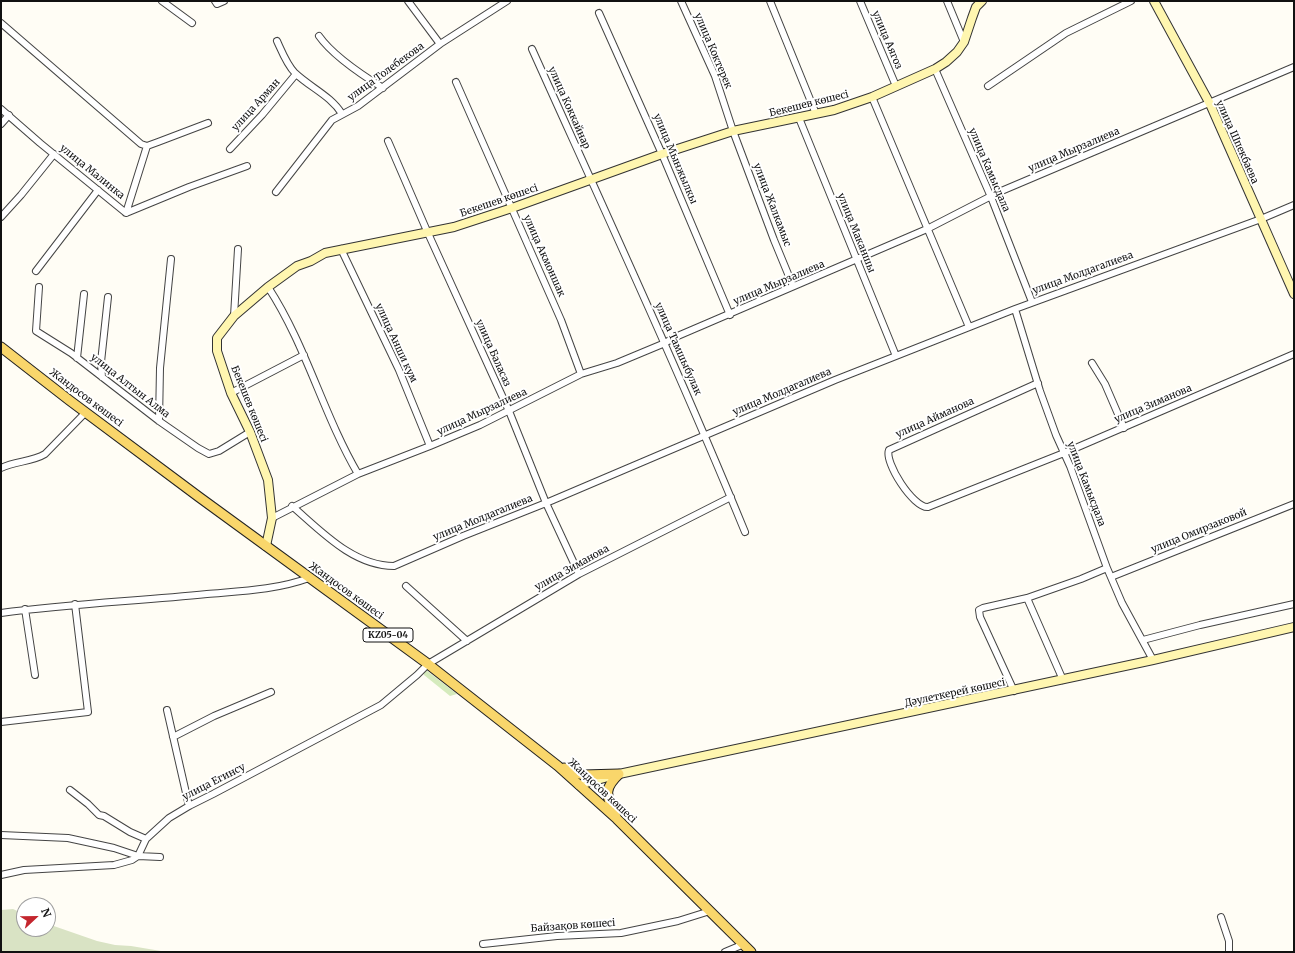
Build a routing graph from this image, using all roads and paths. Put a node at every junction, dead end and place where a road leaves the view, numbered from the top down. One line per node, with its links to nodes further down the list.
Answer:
1 (162, 1): 15 (street)
2 (215, 1): 3 (street)
3 (224, 1)
4 (408, 1): 19 (street)
5 (507, 1): 19 (street, улица Толебекова)
6 (681, 1): 37 (street, улица Коктерек)
7 (770, 1): 32 (street)
8 (860, 1): 25 (street, улица Аягоз)
9 (947, 1): 18 (street)
10 (982, 1): 18 (main road, Бекешев көшесі)
11 (1131, 1): 26 (street)
12 (1154, 1): 29 (main road, улица Шпекбаева)
13 (599, 13): 42 (street, улица Мынжылкы)
14 (1, 23): 39 (street)
15 (192, 23)
16 (319, 36): 27 (street)
17 (277, 41): 23 (street)
18 (964, 42): 22 (main road, Бекешев көшесі)
19 (440, 44): 27 (street, улица Толебекова)
20 (532, 49): 44 (street, улица Коккайнар)
21 (1294, 67): 29 (street, улица Мырзалиева)
22 (934, 69): 25 (main road, Бекешев көшесі); 47 (street, улица Камысдала)
23 (296, 74): 31 (street); 40 (street, улица Арман)
24 (456, 82): 49 (street, улица Акмоншак)
25 (896, 86): 28 (main road, Бекешев көшесі)
26 (988, 86)
27 (383, 88): 31 (street, улица Толебекова)
28 (872, 97): 32 (main road, Бекешев көшесі); 53 (street)
29 (1210, 104): 47 (street, улица Мырзалиева); 52 (main road, улица Шпекбаева)
30 (1, 109): 33 (street, улица Малинка)
31 (342, 114): 46 (street, улица Толебекова)
32 (816, 114): 34 (main road, Бекешев көшесі)
33 (9, 115): 36 (street); 41 (street, улица Малинка)
34 (799, 118): 37 (main road, Бекешев көшесі); 58 (street, улица Маканшы)
35 (208, 123): 39 (street)
36 (1, 124)
37 (733, 131): 42 (main road, Бекешев көшесі); 60 (street, улица Жалкамыс)
38 (388, 141): 54 (street, улица Баласаз)
39 (147, 146): 50 (street)
40 (230, 149)
41 (54, 154): 45 (street, улица Малинка); 51 (street)
42 (662, 154): 44 (main road, Бекешев көшесі); 68 (street, улица Мынжылкы)
43 (247, 166): 50 (street, улица Малинка)
44 (589, 177): 49 (main road, Бекешев көшесі); 71 (street, улица Тамшыбулак)
45 (98, 190): 50 (street, улица Малинка); 59 (street)
46 (276, 192)
47 (991, 197): 53 (street, улица Мырзалиева); 66 (street, улица Камысдала)
48 (1294, 205): 52 (street, улица Молдагалиева)
49 (512, 208): 54 (main road, Бекешев көшесі); 78 (street, улица Акмоншак)
50 (126, 213)
51 (1, 217)
52 (1261, 219): 64 (main road, улица Шпекбаева); 66 (street, улица Молдагалиева)
53 (927, 229): 58 (street, улица Мырзалиева); 70 (street)
54 (428, 233): 56 (main road, Бекешев көшесі); 82 (street, улица Баласаз)
55 (238, 249): 69 (street)
56 (341, 249): 62 (main road, Бекешев көшесі); 88 (street, улица Анши кум)
57 (171, 259): 84 (street)
58 (856, 261): 60 (street, улица Мырзалиева); 75 (street, улица Маканшы)
59 (36, 271)
60 (794, 286): 68 (street, улица Мырзалиева)
61 (40, 287): 76 (street, улица Алтын Алма)
62 (268, 287): 69 (main road, Бекешев көшесі); 74 (street)
63 (84, 294): 76 (street)
64 (1294, 294)
65 (108, 297): 79 (street)
66 (1032, 302): 67 (street, улица Молдагалиева)
67 (1015, 309): 70 (street, улица Молдагалиева); 80 (street, улица Камысдала)
68 (730, 315): 71 (street, улица Мырзалиева)
69 (234, 316): 81 (main road, Бекешев көшесі)
70 (969, 327): 75 (street, улица Молдагалиева)
71 (665, 343): 78 (street, улица Мырзалиева); 87 (street, улица Тамшыбулак)
72 (1, 347): 83 (main road, Жандосов көшесі / KZ05-04)
73 (1294, 354): 85 (street, улица Зиманова)
74 (304, 355): 81 (street); 92 (street)
75 (896, 356): 87 (street, улица Молдагалиева)
76 (77, 358): 79 (street, улица Алтын Алма)
77 (1092, 363): 85 (street)
78 (581, 374): 82 (street, улица Мырзалиева)
79 (102, 377): 84 (street, улица Алтын Алма)
80 (1038, 383): 89 (street, улица Камысдала); 91 (street, улица Айманова)
81 (231, 393): 86 (main road, Бекешев көшесі)
82 (509, 411): 88 (street, улица Мырзалиева); 94 (street, улица Баласаз)
83 (86, 412): 90 (street); 99 (main road, Жандосов көшесі / KZ05-04)
84 (159, 421): 86 (street, улица Алтын Алма)
85 (1124, 428): 89 (street, улица Зиманова)
86 (250, 432): 97 (main road, Бекешев көшесі)
87 (705, 435): 93 (street, улица Тамшыбулак); 94 (street, улица Молдагалиева)
88 (430, 446): 92 (street, улица Мырзалиева)
89 (1064, 453): 91 (street, улица Зиманова); 100 (street, улица Камысдала)
90 (1, 468)
91 (1020, 470)
92 (358, 474): 96 (street, улица Мырзалиева)
93 (731, 497): 98 (street, улица Тамшыбулак); 101 (street, улица Зиманова)
94 (546, 503): 96 (street, улица Молдагалиева); 101 (street, улица Баласаз)
95 (1294, 504): 102 (street, улица Омирзаковой)
96 (292, 506): 97 (street, улица Мырзалиева)
97 (272, 518): 99 (main road, Бекешев көшесі)
98 (745, 532)
99 (266, 546): 103 (main road, Жандосов көшесі / KZ05-04)
100 (1107, 568): 102 (street, улица Камысдала); 105 (street)
101 (579, 574): 112 (street, улица Зиманова)
102 (1111, 577): 111 (street, улица Камысдала)
103 (309, 578): 106 (street); 114 (main road, Жандосов көшесі / KZ05-04)
104 (406, 586): 112 (street)
105 (1026, 598): 116 (street); 117 (street)
106 (75, 604): 108 (street); 120 (street)
107 (1294, 604): 111 (street)
108 (25, 609): 109 (street); 115 (street)
109 (1, 613)
110 (1294, 627): 113 (main road, Дәулеткерей көшесі)
111 (1143, 640): 113 (street, улица Камысдала)
112 (467, 641): 114 (street, улица Зиманова)
113 (1153, 660): 116 (main road, Дәулеткерей көшесі)
114 (428, 664): 122 (main road, Жандосов көшесі / KZ05-04); 126 (street, улица Егинсу)
115 (35, 675)
116 (1063, 680): 117 (main road, Дәулеткерей көшесі)
117 (1014, 691): 123 (main road, Дәулеткерей көшесі)
118 (271, 692): 121 (street)
119 (167, 710): 121 (street)
120 (1, 722)
121 (173, 737): 126 (street)
122 (558, 766): 123 (main road); 124 (main road, Жандосов көшесі / KZ05-04)
123 (619, 774): 124 (main road, Дәулеткерей көшесі); 127 (main road)
124 (579, 785): 127 (main road, Жандосов көшесі / KZ05-04)
125 (70, 790): 129 (street)
126 (189, 806): 129 (street, улица Егинсу)
127 (617, 819): 133 (main road, Жандосов көшесі / KZ05-04)
128 (1, 835): 130 (street)
129 (146, 839): 130 (street, улица Егинсу)
130 (138, 856): 131 (street); 132 (street)
131 (160, 857)
132 (1, 875)
133 (710, 911): 135 (street, Байзақов көшесі); 136 (main road, Жандосов көшесі / KZ05-04)
134 (1221, 917): 139 (street)
135 (483, 944)
136 (744, 944): 137 (street); 138 (main road, Жандосов көшесі / KZ05-04)
137 (725, 952)
138 (751, 952)
139 (1229, 952)

